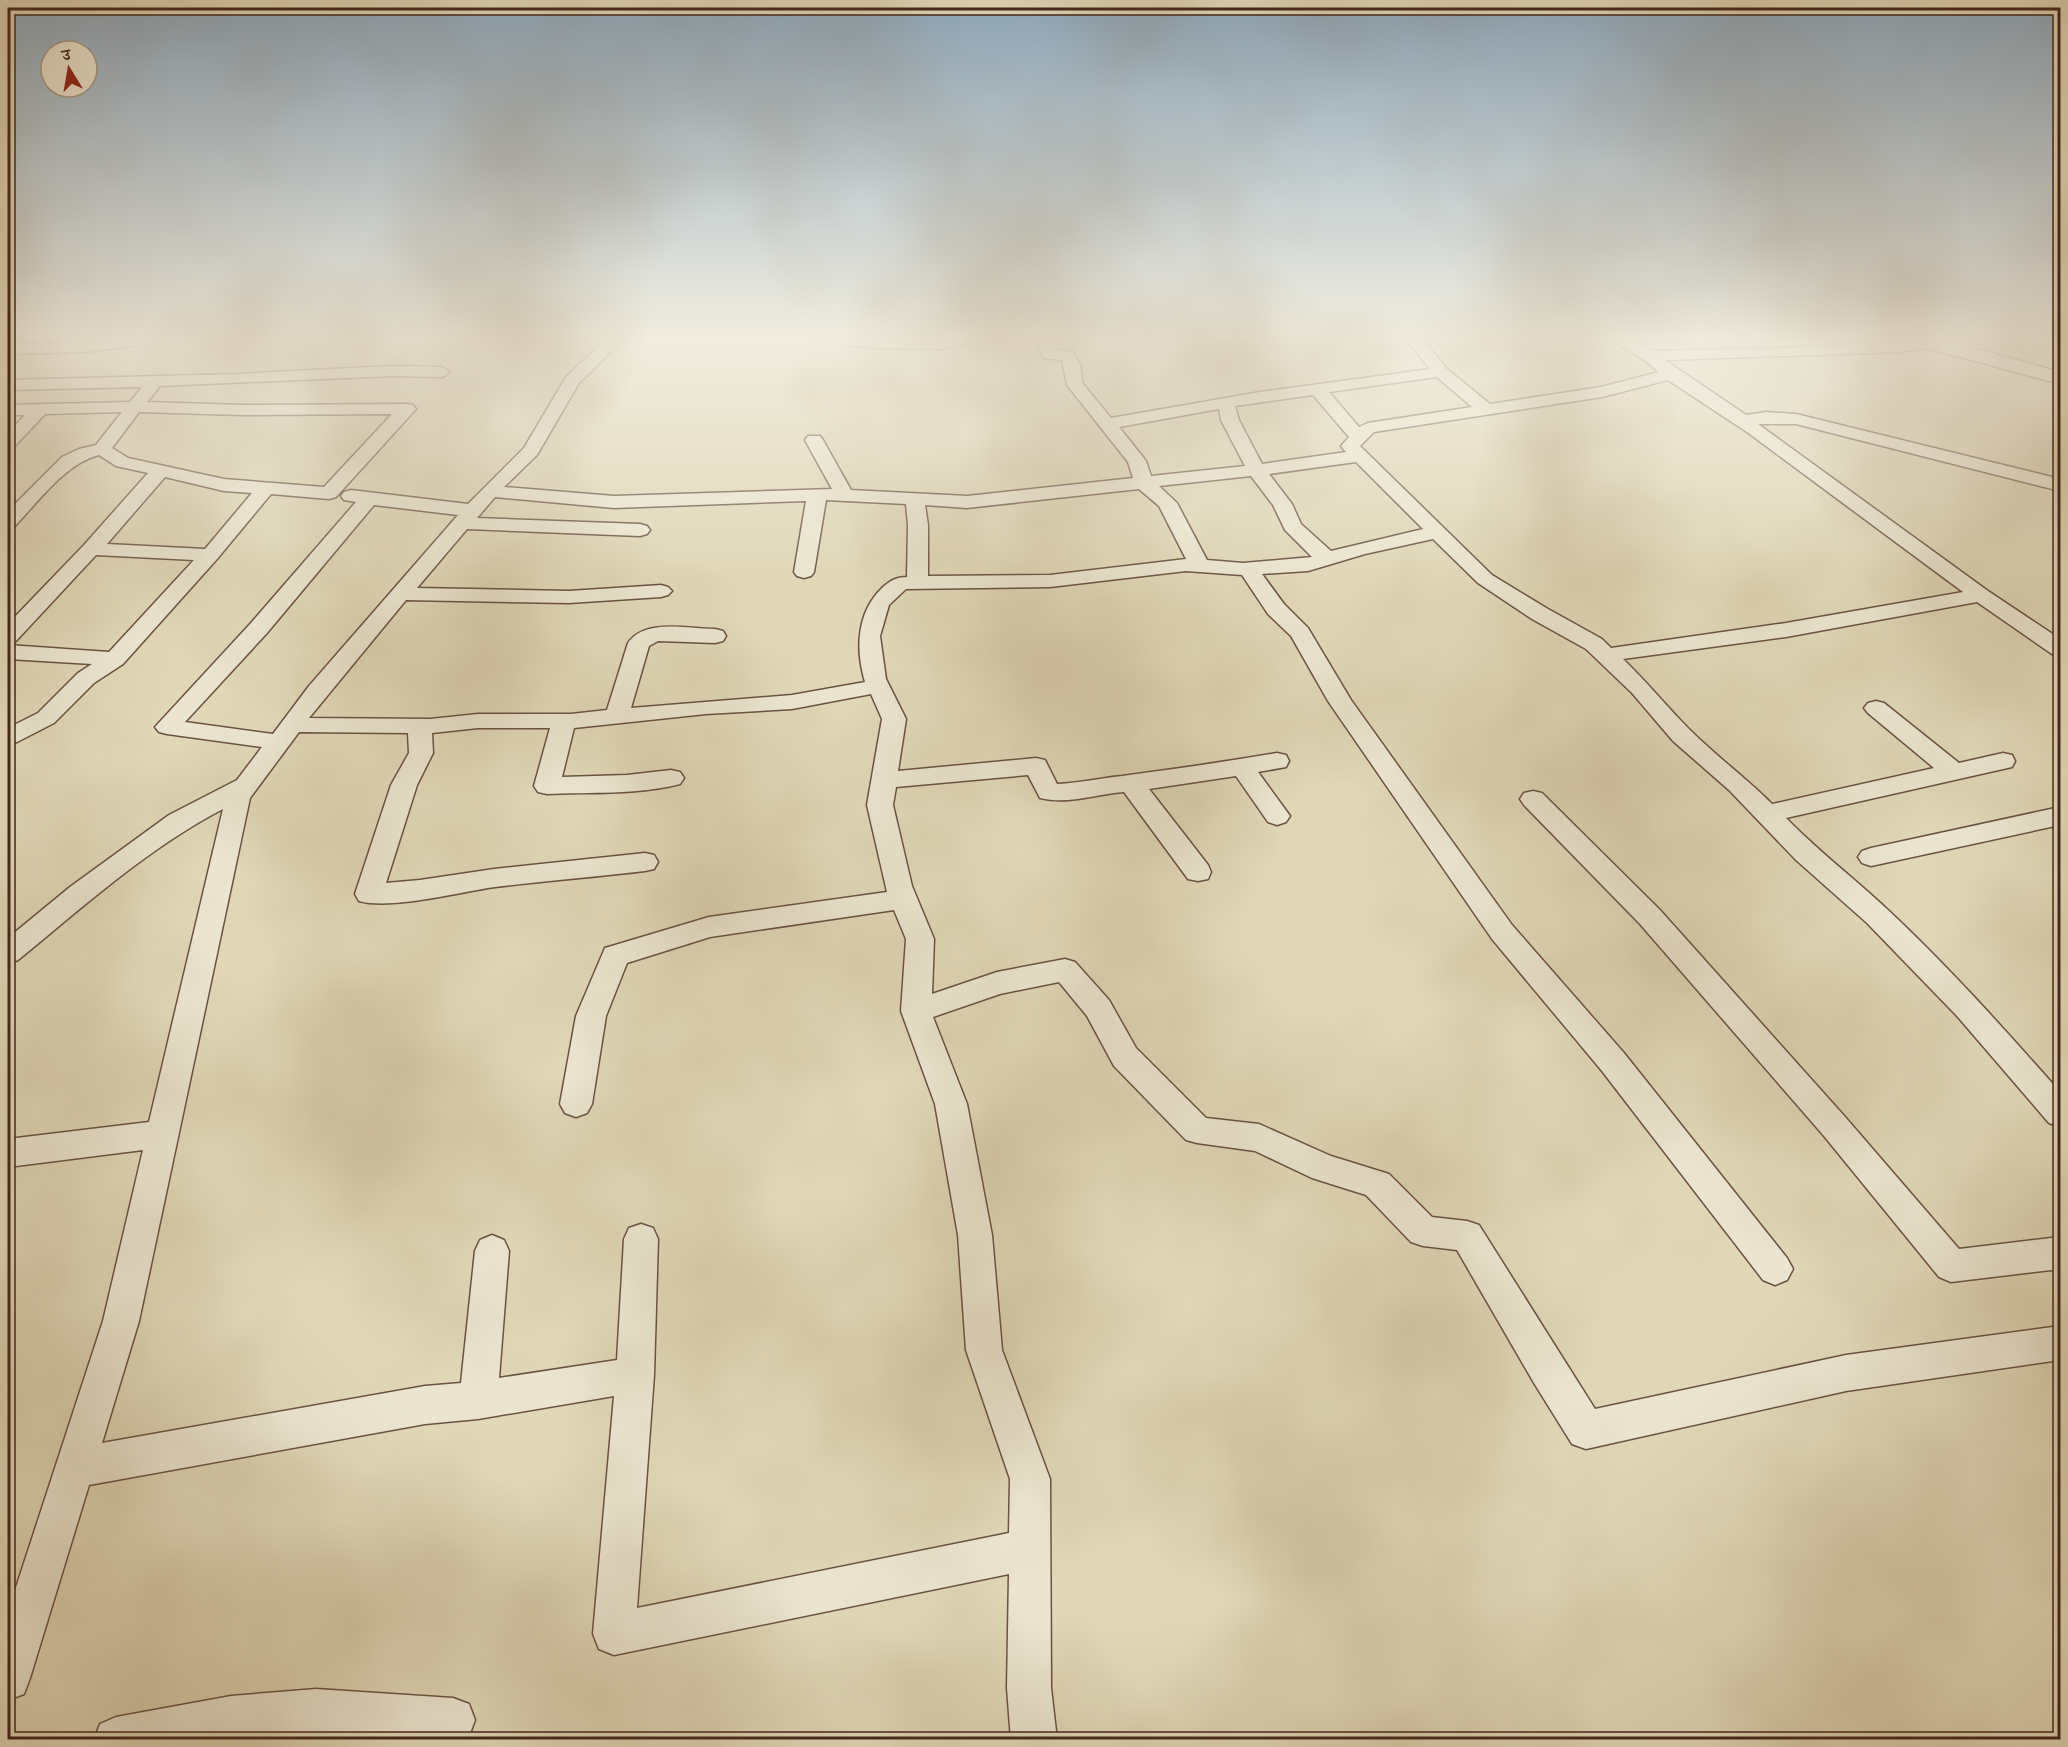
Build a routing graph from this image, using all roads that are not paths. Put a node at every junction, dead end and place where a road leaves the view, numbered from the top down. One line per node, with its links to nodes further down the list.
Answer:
1 (31, 419): 16 (street)
2 (124, 419): 18 (street)
3 (398, 419): 24 (street)
4 (551, 419): 29 (street)
5 (1103, 419): 14 (street)
6 (1139, 419): 14 (street)
7 (1230, 419): 19 (street)
8 (1339, 419): 17 (street)
9 (1426, 419): 17 (street)
10 (1739, 419): 13 (street)
11 (1757, 419): 13 (street)
12 (1781, 419): 22 (street)
13 (1743, 421): 42 (street)
14 (1108, 424): 21 (street)
15 (814, 440): 26 (street)
16 (8, 442)
17 (1359, 446): 19 (street); 32 (street)
18 (102, 449): 20 (street); 30 (street)
19 (1256, 470): 21 (street); 35 (street)
20 (160, 471): 23 (street); 33 (street)
21 (1144, 483): 28 (street); 36 (street)
22 (2061, 485)
23 (266, 488): 24 (street); 34 (street)
24 (330, 493): 27 (street)
25 (817, 494): 26 (street); 29 (street); 38 (street)
26 (845, 495): 28 (street)
27 (369, 499): 29 (street); 54 (street)
28 (915, 500): 39 (street)
29 (475, 508): 31 (street); 41 (street)
30 (8, 522)
31 (640, 530)
32 (1438, 532): 35 (street); 47 (street)
33 (90, 549): 34 (street); 43 (street)
34 (210, 555): 48 (street)
35 (1329, 559): 37 (street)
36 (1200, 566): 37 (street); 39 (street)
37 (1248, 569): 81 (street)
38 (804, 572)
39 (916, 584): 49 (street)
40 (661, 591): 41 (street)
41 (401, 594): 54 (street)
42 (1981, 594): 45 (street); 47 (street)
43 (8, 636)
44 (715, 636): 51 (street)
45 (2058, 646)
46 (8, 652): 48 (street)
47 (1606, 655): 65 (street)
48 (115, 659): 55 (street)
49 (878, 686): 51 (street); 61 (street)
50 (1876, 708): 59 (street)
51 (617, 715): 52 (street)
52 (563, 721): 53 (street); 60 (street)
53 (420, 726): 54 (street); 69 (street)
54 (285, 734): 63 (street)
55 (8, 737)
56 (1277, 761): 58 (street)
57 (2003, 761): 59 (street)
58 (1241, 766): 62 (street); 66 (street)
59 (1954, 772): 65 (street)
60 (671, 778)
61 (884, 780): 62 (street); 71 (street)
62 (1131, 783): 70 (street)
63 (246, 786): 72 (street); 76 (street)
64 (1533, 799): 80 (street)
65 (1766, 814): 75 (street)
66 (1277, 816)
67 (2061, 816): 68 (street)
68 (1871, 857)
69 (645, 862)
70 (1198, 872)
71 (903, 899): 73 (street); 74 (street)
72 (8, 953)
73 (916, 1011): 82 (street); 86 (street)
74 (576, 1104)
75 (2061, 1113)
76 (162, 1134): 77 (street); 85 (street)
77 (8, 1153)
78 (641, 1239): 83 (street)
79 (492, 1251): 84 (street)
80 (2061, 1253)
81 (1775, 1269)
82 (2061, 1343)
83 (635, 1375): 84 (street); 86 (street)
84 (478, 1400): 85 (street)
85 (74, 1468): 87 (street)
86 (1030, 1549): 90 (street)
87 (8, 1678)
88 (453, 1719): 89 (street)
89 (116, 1740)
90 (1034, 1740)

